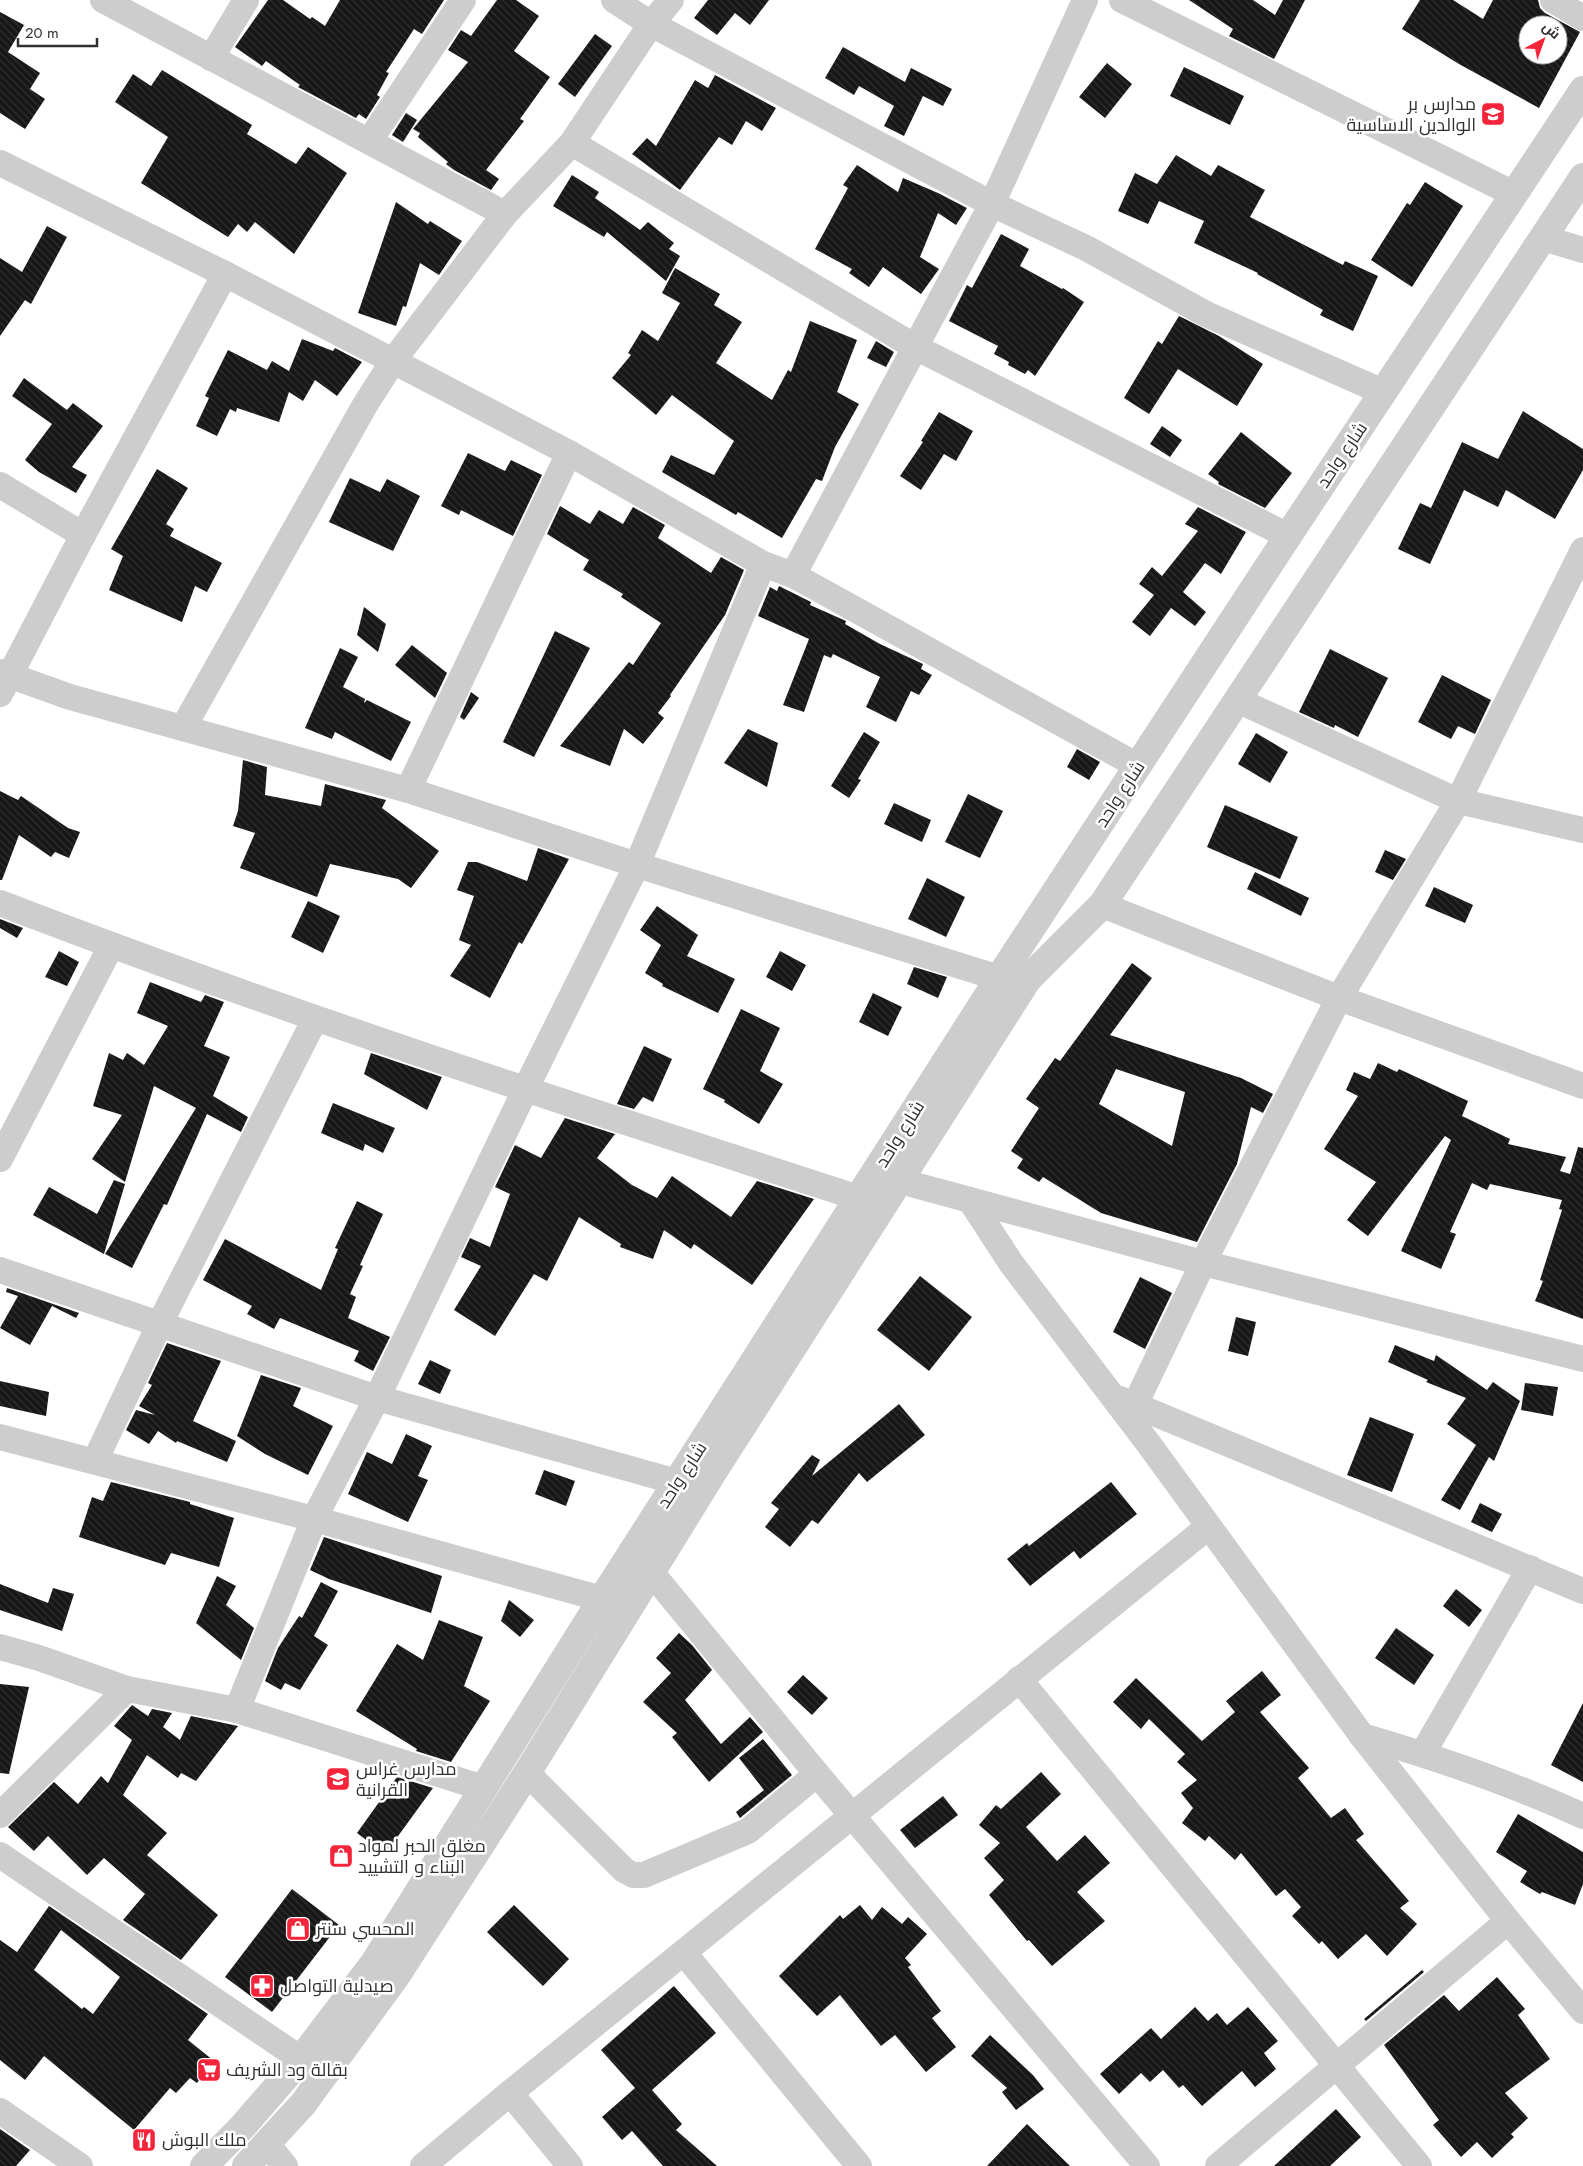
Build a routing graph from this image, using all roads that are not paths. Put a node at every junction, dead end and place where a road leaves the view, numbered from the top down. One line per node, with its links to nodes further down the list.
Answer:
1 (104, 0): 11 (street)
2 (246, 0): 11 (street)
3 (463, 0): 13 (street)
4 (614, 0): 10 (street)
5 (671, 0): 10 (street)
6 (1085, 0): 18 (street)
7 (1122, 0): 17 (street)
8 (1553, 0): 9 (street)
9 (1583, 18)
10 (652, 24): 14 (street); 18 (street)
11 (211, 58): 13 (street)
12 (1583, 90): 17 (street, شارع واحد)
13 (370, 140): 19 (street)
14 (572, 143): 19 (street); 23 (street)
15 (0, 163): 22 (street)
16 (1583, 177): 20 (street, شارع واحد)
17 (1514, 194): 25 (street, شارع واحد)
18 (992, 204): 23 (street); 25 (street)
19 (505, 214): 24 (street)
20 (1543, 238): 21 (street); 34 (street, شارع واحد)
21 (1583, 250)
22 (225, 274): 24 (street); 28 (street)
23 (917, 348): 29 (street); 32 (street)
24 (393, 361): 26 (street); 35 (street)
25 (1383, 392): 29 (street, شارع واحد)
26 (568, 453): 31 (street); 37 (street)
27 (0, 485): 28 (street)
28 (83, 535): 33 (street)
29 (1288, 536): 36 (street, شارع واحد)
30 (1583, 550): 38 (street)
31 (763, 564): 32 (street); 40 (street)
32 (793, 575): 36 (street)
33 (3, 681): 35 (street)
34 (1237, 700): 38 (street); 42 (street, شارع واحد)
35 (183, 728): 37 (street)
36 (1138, 766): 44 (street, شارع واحد)
37 (408, 790): 40 (street)
38 (1458, 801): 39 (street); 45 (street)
39 (1583, 830)
40 (637, 865): 44 (street); 48 (street)
41 (0, 904): 43 (street)
42 (1102, 905): 45 (street); 50 (street, شارع واحد)
43 (110, 946): 46 (street); 49 (street)
44 (999, 978): 51 (street, شارع واحد)
45 (1340, 998): 47 (street); 53 (street)
46 (315, 1019): 48 (street); 55 (street)
47 (1583, 1086)
48 (525, 1090): 51 (street); 57 (street)
49 (0, 1159)
50 (900, 1181): 51 (street); 52 (street); 65 (street, شارع واحد)
51 (859, 1198): 61 (street, شارع واحد)
52 (970, 1200): 53 (street); 58 (street)
53 (1202, 1263): 56 (street); 58 (street)
54 (0, 1270): 55 (street)
55 (159, 1325): 57 (street); 60 (street)
56 (1583, 1359)
57 (377, 1398): 61 (street); 62 (street)
58 (1124, 1400): 63 (street); 64 (street)
59 (0, 1437): 60 (street)
60 (95, 1461): 62 (street)
61 (677, 1482): 67 (street, شارع واحد)
62 (314, 1519): 67 (street); 71 (street)
63 (1208, 1526): 69 (street); 72 (street)
64 (1530, 1568): 66 (street); 73 (street)
65 (651, 1572): 74 (street, شارع واحد); 75 (street)
66 (1583, 1591)
67 (602, 1599): 76 (street, شارع واحد)
68 (0, 1647): 70 (street)
69 (1019, 1679): 78 (street); 88 (street)
70 (127, 1689): 71 (street); 79 (street)
71 (237, 1710): 76 (street)
72 (1362, 1736): 73 (street); 82 (street)
73 (1423, 1753): 80 (street)
74 (527, 1773): 75 (street); 77 (street, شارع واحد)
75 (817, 1774): 78 (street)
76 (480, 1794): 77 (street); 87 (street, شارع واحد)
77 (502, 1812): 91 (street, شارع واحد)
78 (852, 1814): 83 (street); 99 (street)
79 (0, 1815)
80 (1583, 1816)
81 (0, 1856): 87 (street)
82 (1508, 1920): 84 (street); 88 (street)
83 (684, 1953): 89 (street); 98 (street)
84 (1557, 1980): 85 (street); 86 (street)
85 (1583, 1988)
86 (1583, 2011)
87 (301, 2059): 93 (street, شارع واحد)
88 (1336, 2067): 100 (street); 101 (street)
89 (510, 2093): 96 (street); 97 (street)
90 (0, 2111): 92 (street)
91 (268, 2144): 94 (street, شارع واحد); 95 (street)
92 (80, 2166)
93 (204, 2166)
94 (246, 2166)
95 (285, 2166)
96 (423, 2166)
97 (570, 2166)
98 (859, 2166)
99 (1147, 2166)
100 (1218, 2166)
101 (1419, 2166)

